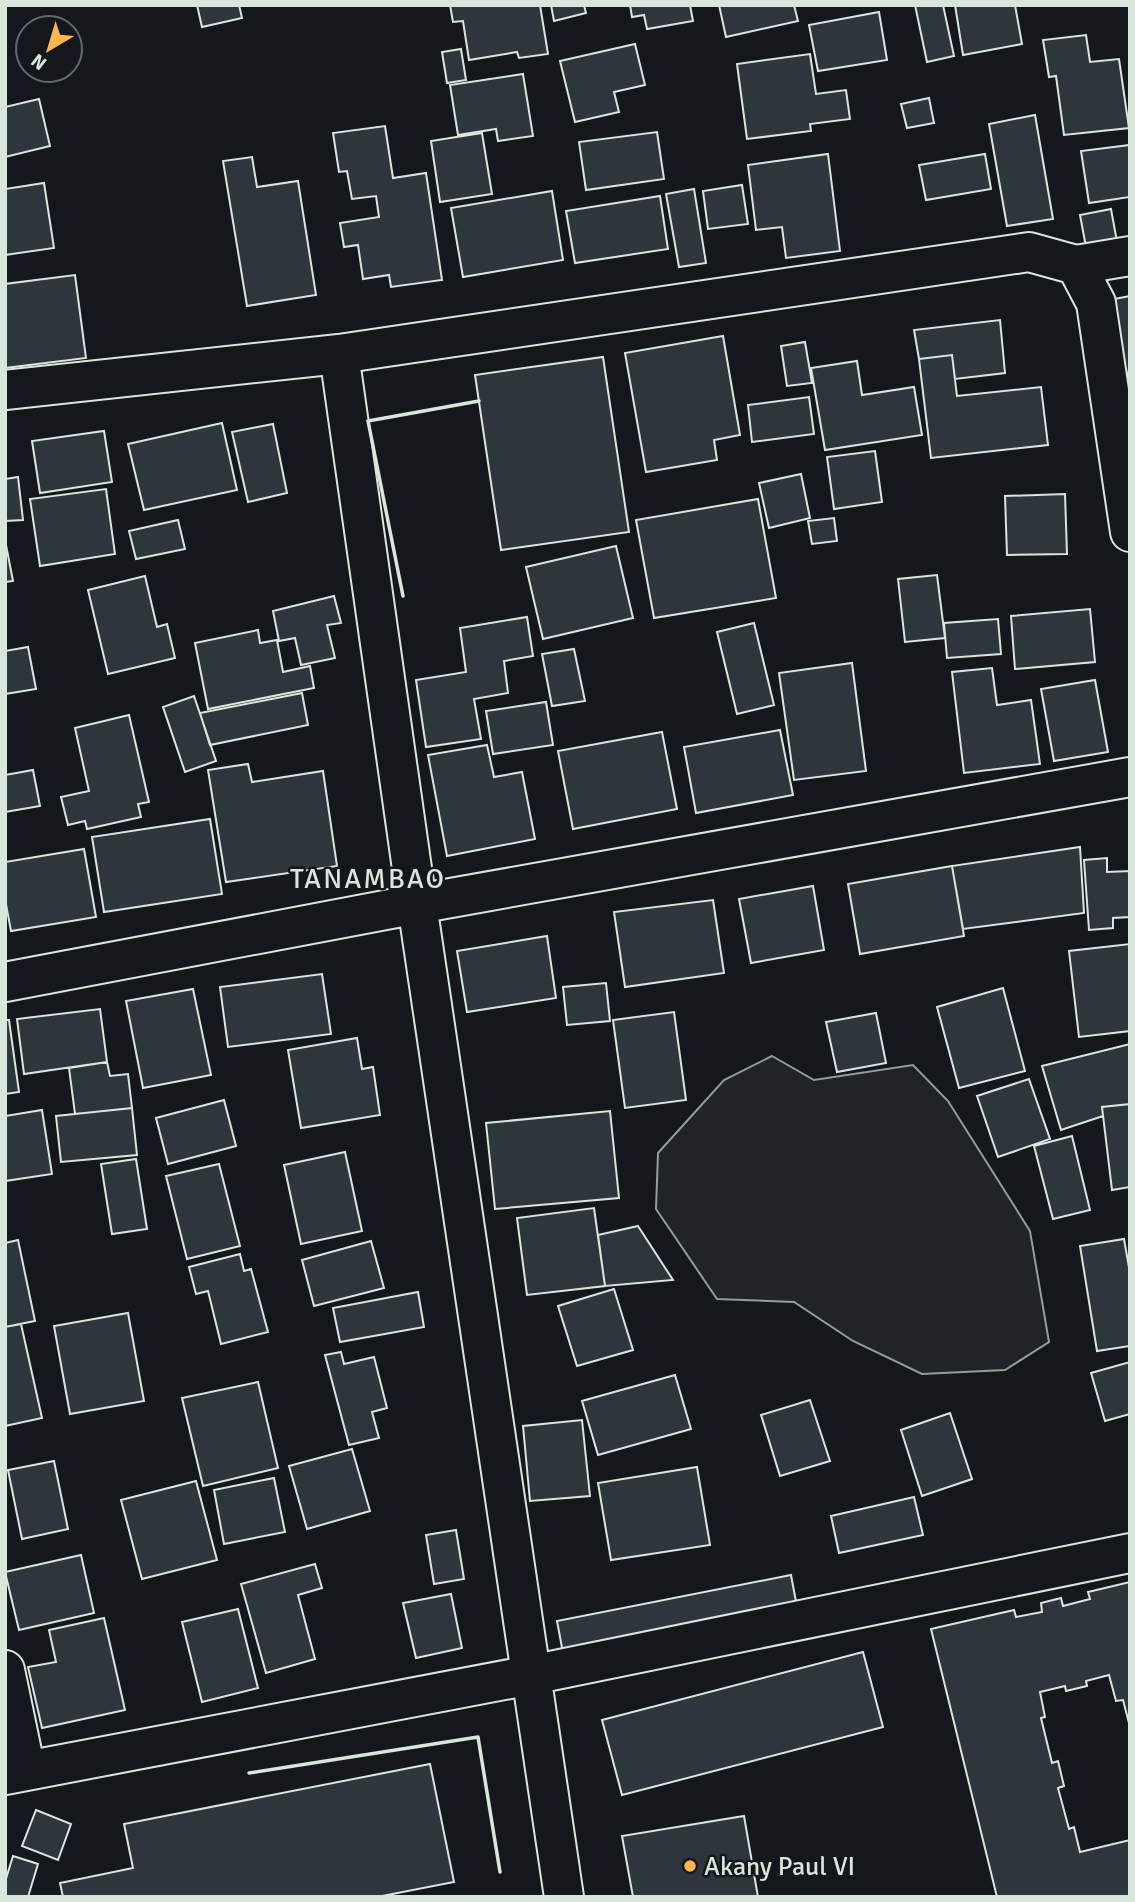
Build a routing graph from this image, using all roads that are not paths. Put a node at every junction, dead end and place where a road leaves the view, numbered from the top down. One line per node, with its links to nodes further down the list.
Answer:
1 (1130, 256): 2 (street)
2 (1076, 265): 3 (street); 5 (street)
3 (339, 354): 4 (street); 7 (street)
4 (5, 390)
5 (1130, 532)
6 (1130, 777): 7 (street)
7 (417, 904): 8 (street); 11 (street)
8 (5, 982)
9 (1130, 1553): 11 (street)
10 (5, 1670): 12 (street)
11 (531, 1675): 12 (street); 13 (street)
12 (16, 1773)
13 (564, 1897)

